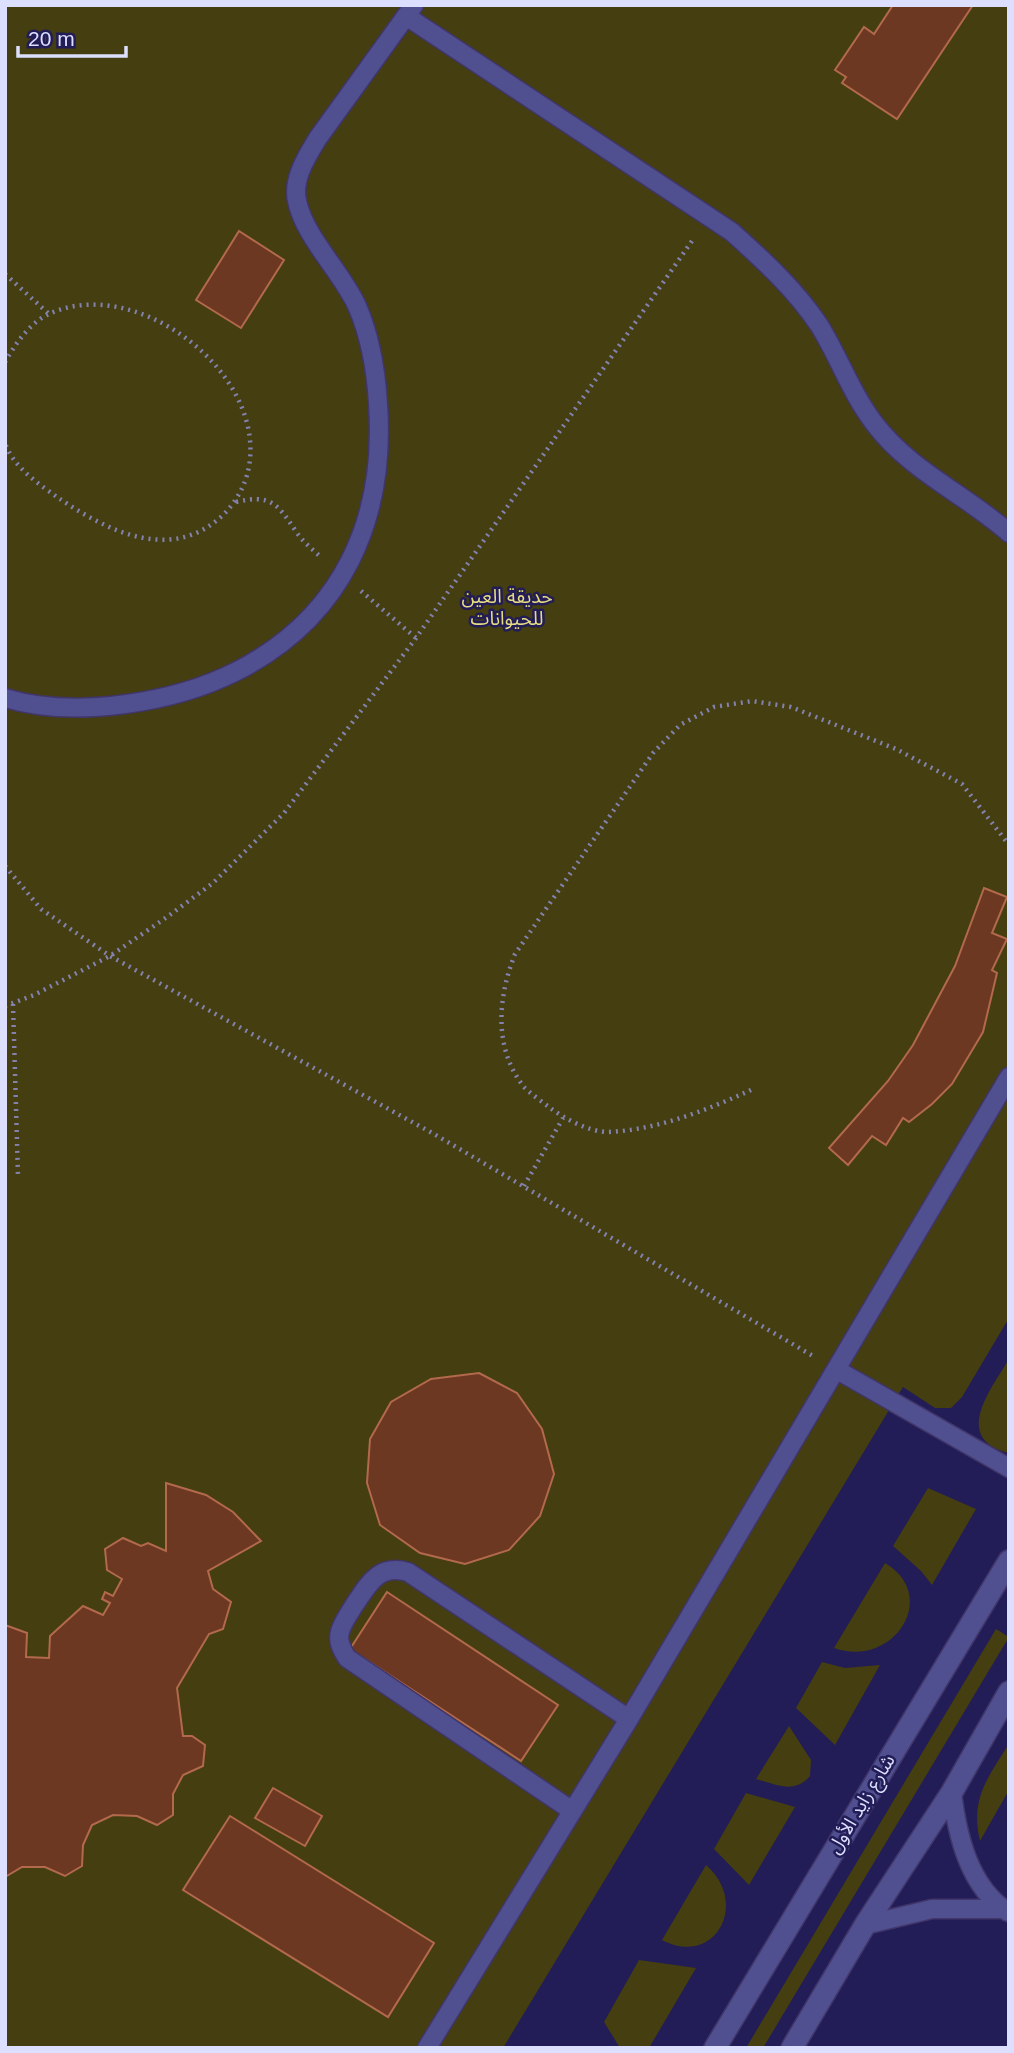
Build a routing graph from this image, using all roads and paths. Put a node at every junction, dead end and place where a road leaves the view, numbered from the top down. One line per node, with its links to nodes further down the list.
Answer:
1 (410, 10): 2 (lane); 8 (lane)
2 (709, 218): 7 (lane); 11 (path)
3 (5, 274): 4 (path)
4 (49, 314): 5 (path); 6 (path)
5 (5, 362)
6 (5, 443)
7 (1009, 533)
8 (5, 698)
9 (1009, 845): 16 (path)
10 (5, 866): 11 (path)
11 (110, 956): 12 (path); 18 (path)
12 (13, 1004): 13 (path); 17 (path)
13 (5, 1006)
14 (1009, 1077): 19 (lane)
15 (751, 1090): 16 (path)
16 (563, 1118): 18 (path)
17 (18, 1176)
18 (524, 1186): 19 (path)
19 (836, 1370): 20 (lane); 23 (lane)
20 (1009, 1468)
21 (1006, 1570): 29 (street, شارع زايد الأول)
22 (1009, 1692): 24 (street)
23 (629, 1719): 25 (lane); 25 (lane)
24 (952, 1792): 26 (lane); 27 (street)
25 (571, 1810): 28 (lane)
26 (1006, 1910): 27 (lane)
27 (865, 1925): 30 (street)
28 (427, 2048)
29 (715, 2048)
30 (792, 2048)

